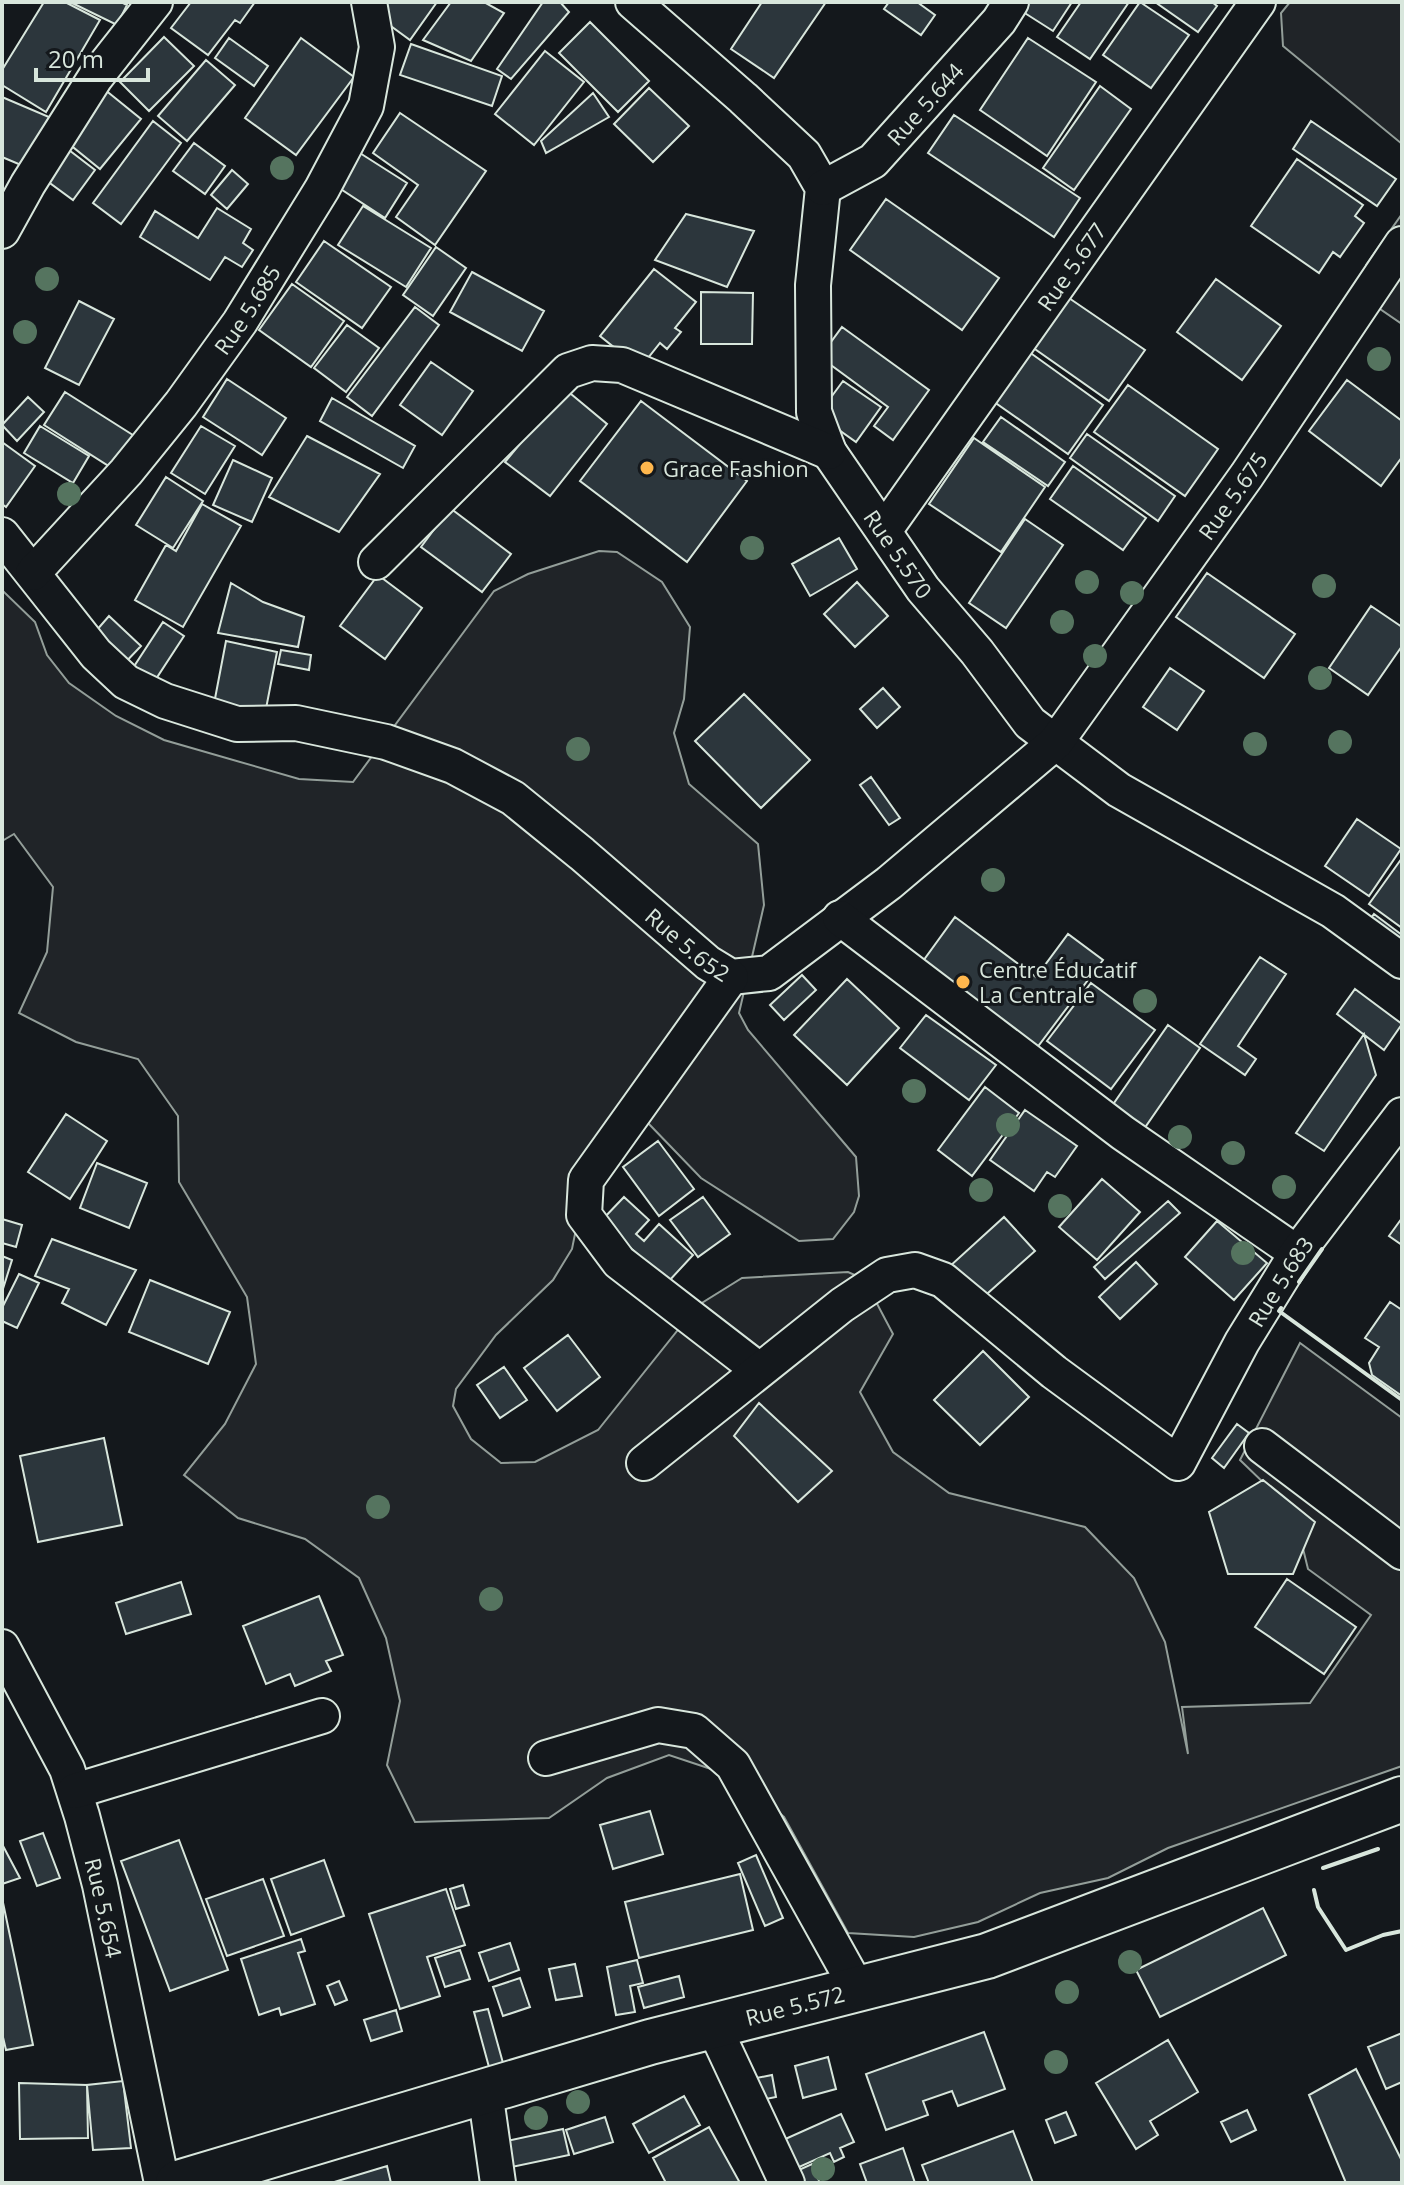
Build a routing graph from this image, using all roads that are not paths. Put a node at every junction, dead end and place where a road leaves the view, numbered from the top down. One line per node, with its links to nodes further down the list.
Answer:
1 (155, 2): 7 (street)
2 (369, 2): 13 (street, Rue 5.685)
3 (633, 2): 6 (street)
4 (1011, 2): 6 (street, Rue 5.644)
5 (1258, 2): 10 (street, Rue 5.677)
6 (823, 188): 9 (street, Rue 5.570)
7 (2, 231)
8 (1402, 244): 14 (street, Rue 5.675)
9 (829, 452): 10 (street, Rue 5.570); 12 (street)
10 (884, 531): 14 (street, Rue 5.570)
11 (2, 535): 13 (street, Rue 5.652)
12 (376, 562)
13 (33, 573): 17 (street, Rue 5.652)
14 (1056, 742): 15 (street, Rue 5.652); 16 (street, Rue 5.570)
15 (840, 918): 17 (street, Rue 5.652); 19 (street)
16 (1402, 961)
17 (731, 977): 20 (street)
18 (1402, 1115): 19 (street, Rue 5.683)
19 (1297, 1253): 20 (street, Rue 5.683)
20 (759, 1370): 22 (street)
21 (1262, 1446): 23 (street)
22 (644, 1463)
23 (1402, 1552)
24 (2, 1647): 27 (street, Rue 5.654)
25 (322, 1716): 27 (street)
26 (546, 1758): 29 (street)
27 (75, 1791): 33 (street, Rue 5.654)
28 (1402, 1799): 29 (street, Rue 5.572)
29 (857, 1988): 30 (street, Rue 5.572)
30 (713, 2025): 31 (street, Rue 5.572); 36 (street)
31 (485, 2091): 32 (street, Rue 5.572); 35 (street)
32 (222, 2176): 34 (street, Rue 5.572)
33 (162, 2183)
34 (178, 2183)
35 (498, 2183)
36 (787, 2183)

